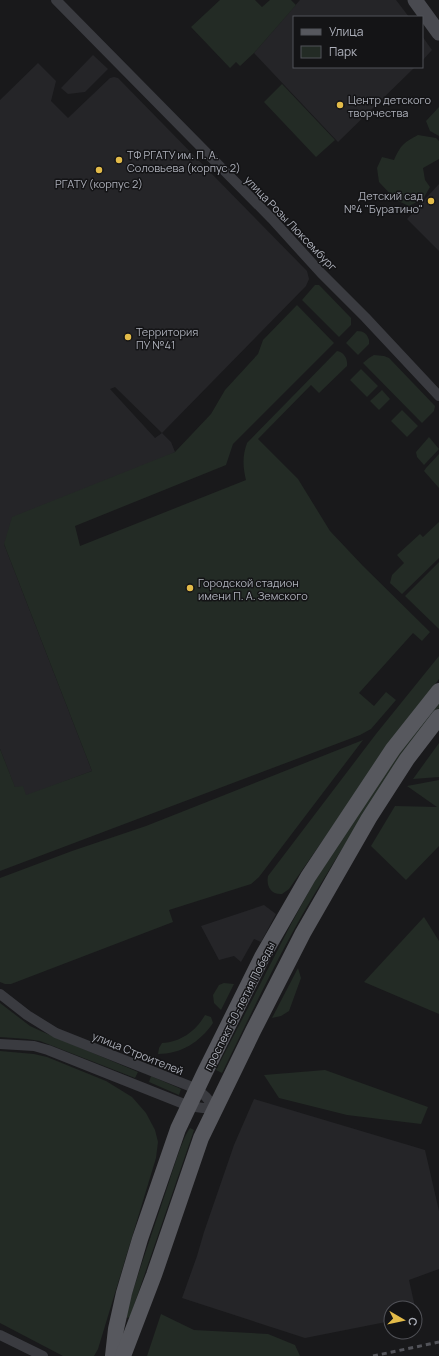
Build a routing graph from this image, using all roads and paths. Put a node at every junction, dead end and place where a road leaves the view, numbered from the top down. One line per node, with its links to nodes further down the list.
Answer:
1 (56, 0): 4 (street, улица Розы Люксембург)
2 (416, 0): 3 (street)
3 (439, 32)
4 (439, 396)
5 (439, 691): 9 (main road, проспект 50-летия Победы)
6 (439, 717): 11 (main road)
7 (0, 994): 9 (street, улица Строителей)
8 (0, 1044): 10 (street)
9 (197, 1089): 10 (main road, проспект 50-летия Победы); 11 (street, улица Строителей)
10 (189, 1106): 11 (street); 14 (main road, проспект 50-летия Победы)
11 (215, 1108): 15 (main road)
12 (0, 1335): 13 (street)
13 (43, 1356)
14 (113, 1356)
15 (122, 1356)

